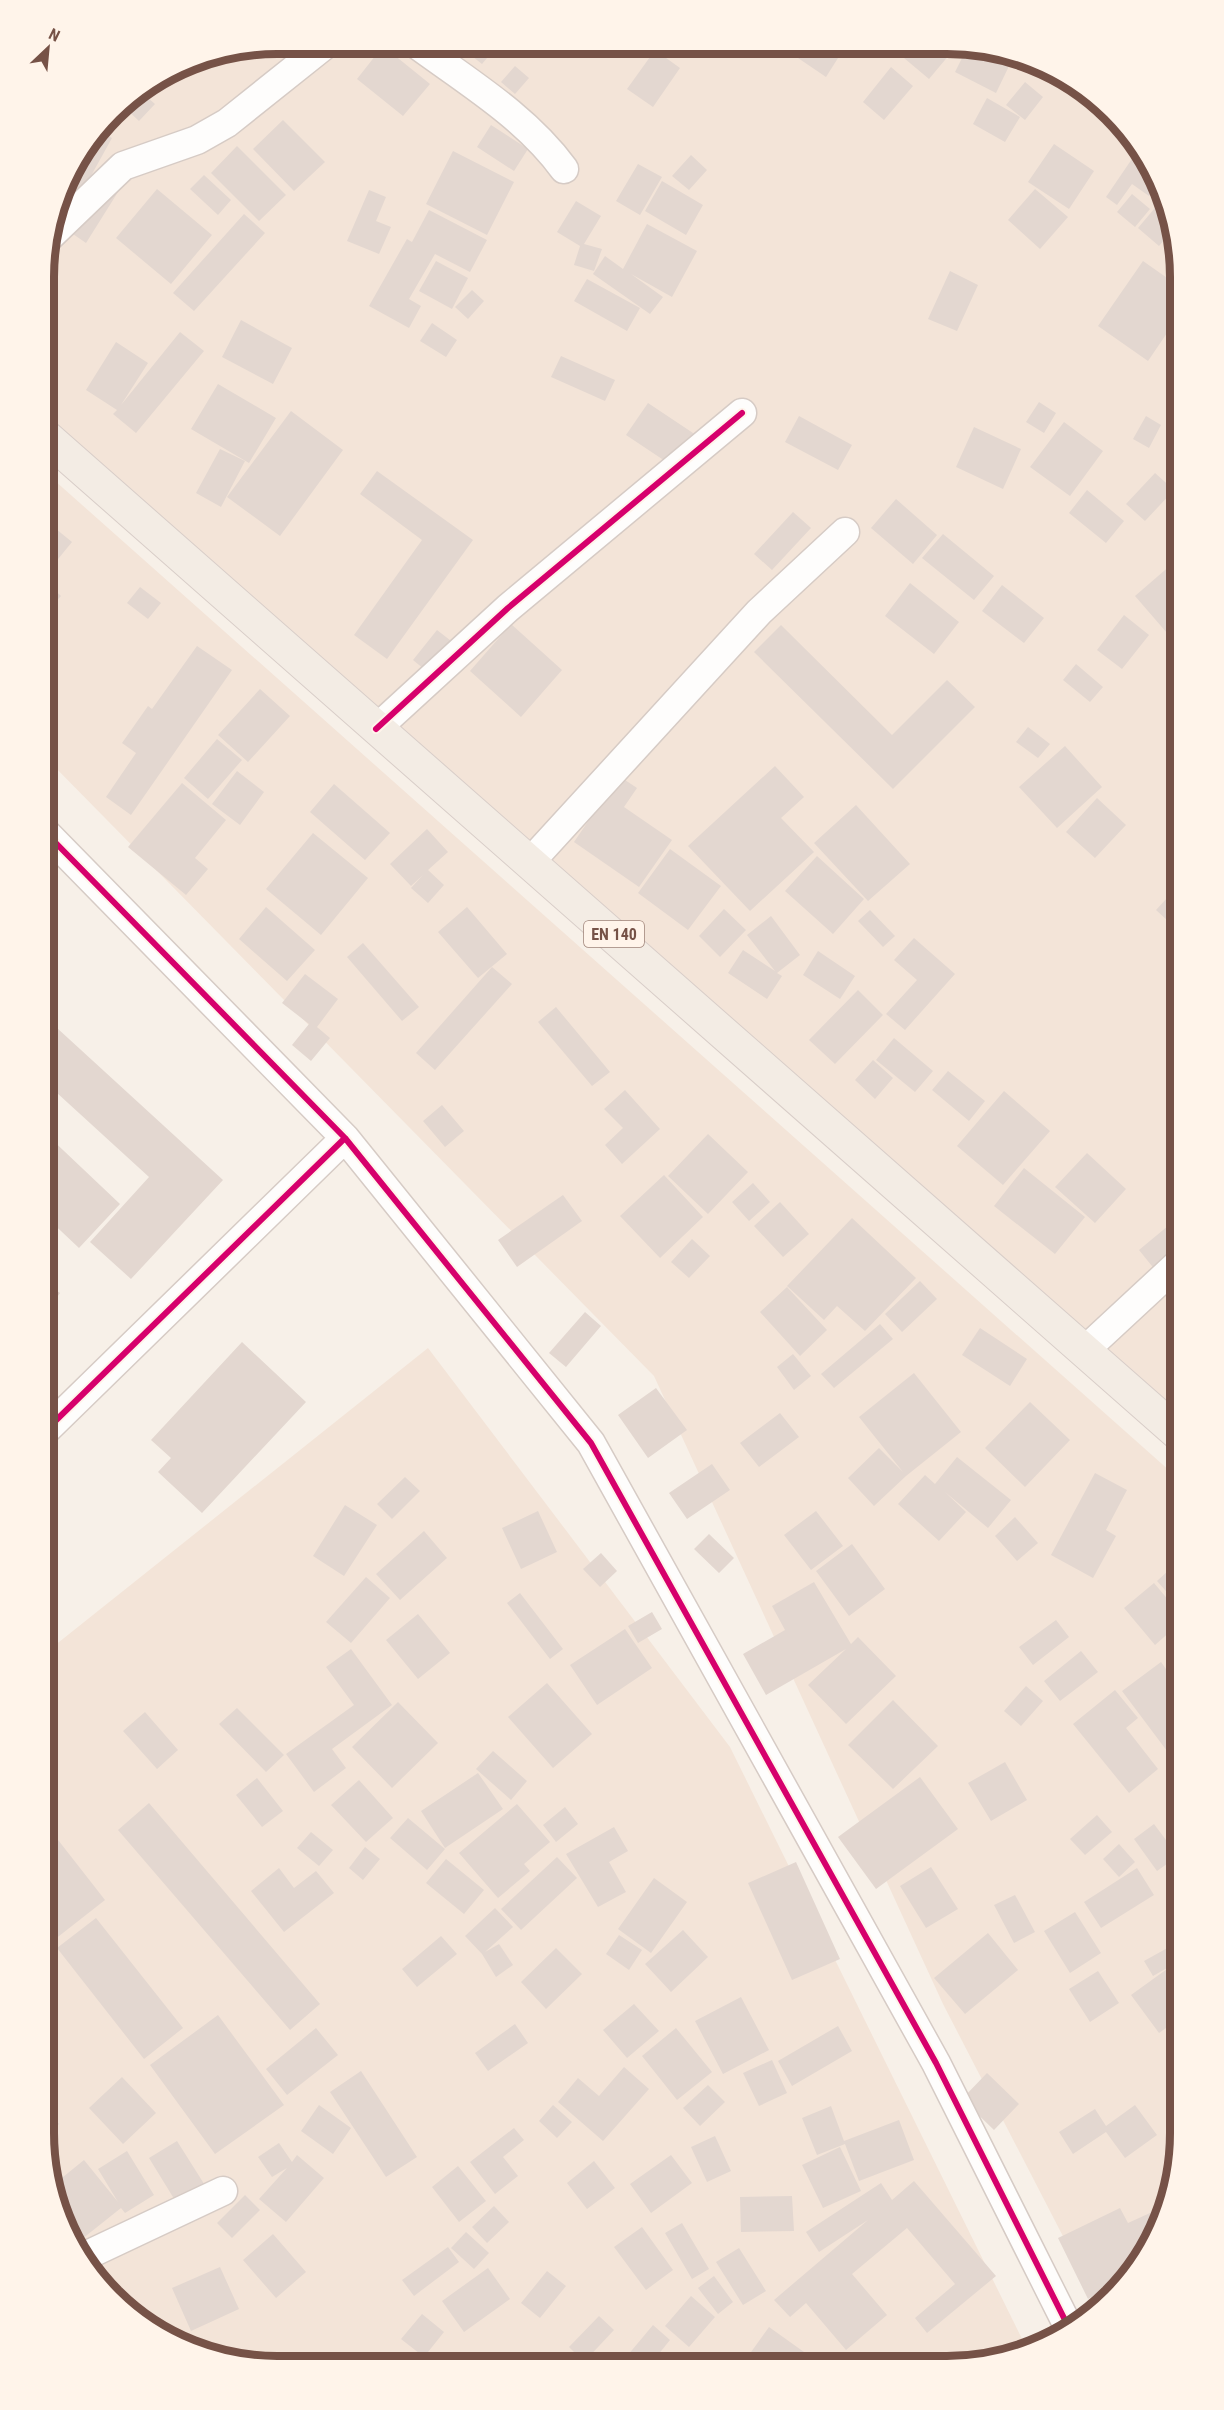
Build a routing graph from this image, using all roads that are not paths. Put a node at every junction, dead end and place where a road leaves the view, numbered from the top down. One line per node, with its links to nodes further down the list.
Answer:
1 (313, 54): 4 (street)
2 (430, 54): 3 (street)
3 (564, 169)
4 (60, 226)
5 (742, 413): 8 (street)
6 (54, 444): 8 (main road, EN 140)
7 (845, 532): 10 (street)
8 (376, 729): 10 (main road, EN 140)
9 (54, 841): 11 (street)
10 (531, 861): 13 (main road, EN 140)
11 (345, 1138): 14 (street); 18 (street)
12 (1170, 1271): 13 (street)
13 (1084, 1351): 15 (main road, EN 140)
14 (54, 1422)
15 (1170, 1426)
16 (223, 2191): 17 (street)
17 (90, 2254)
18 (1066, 2321)

